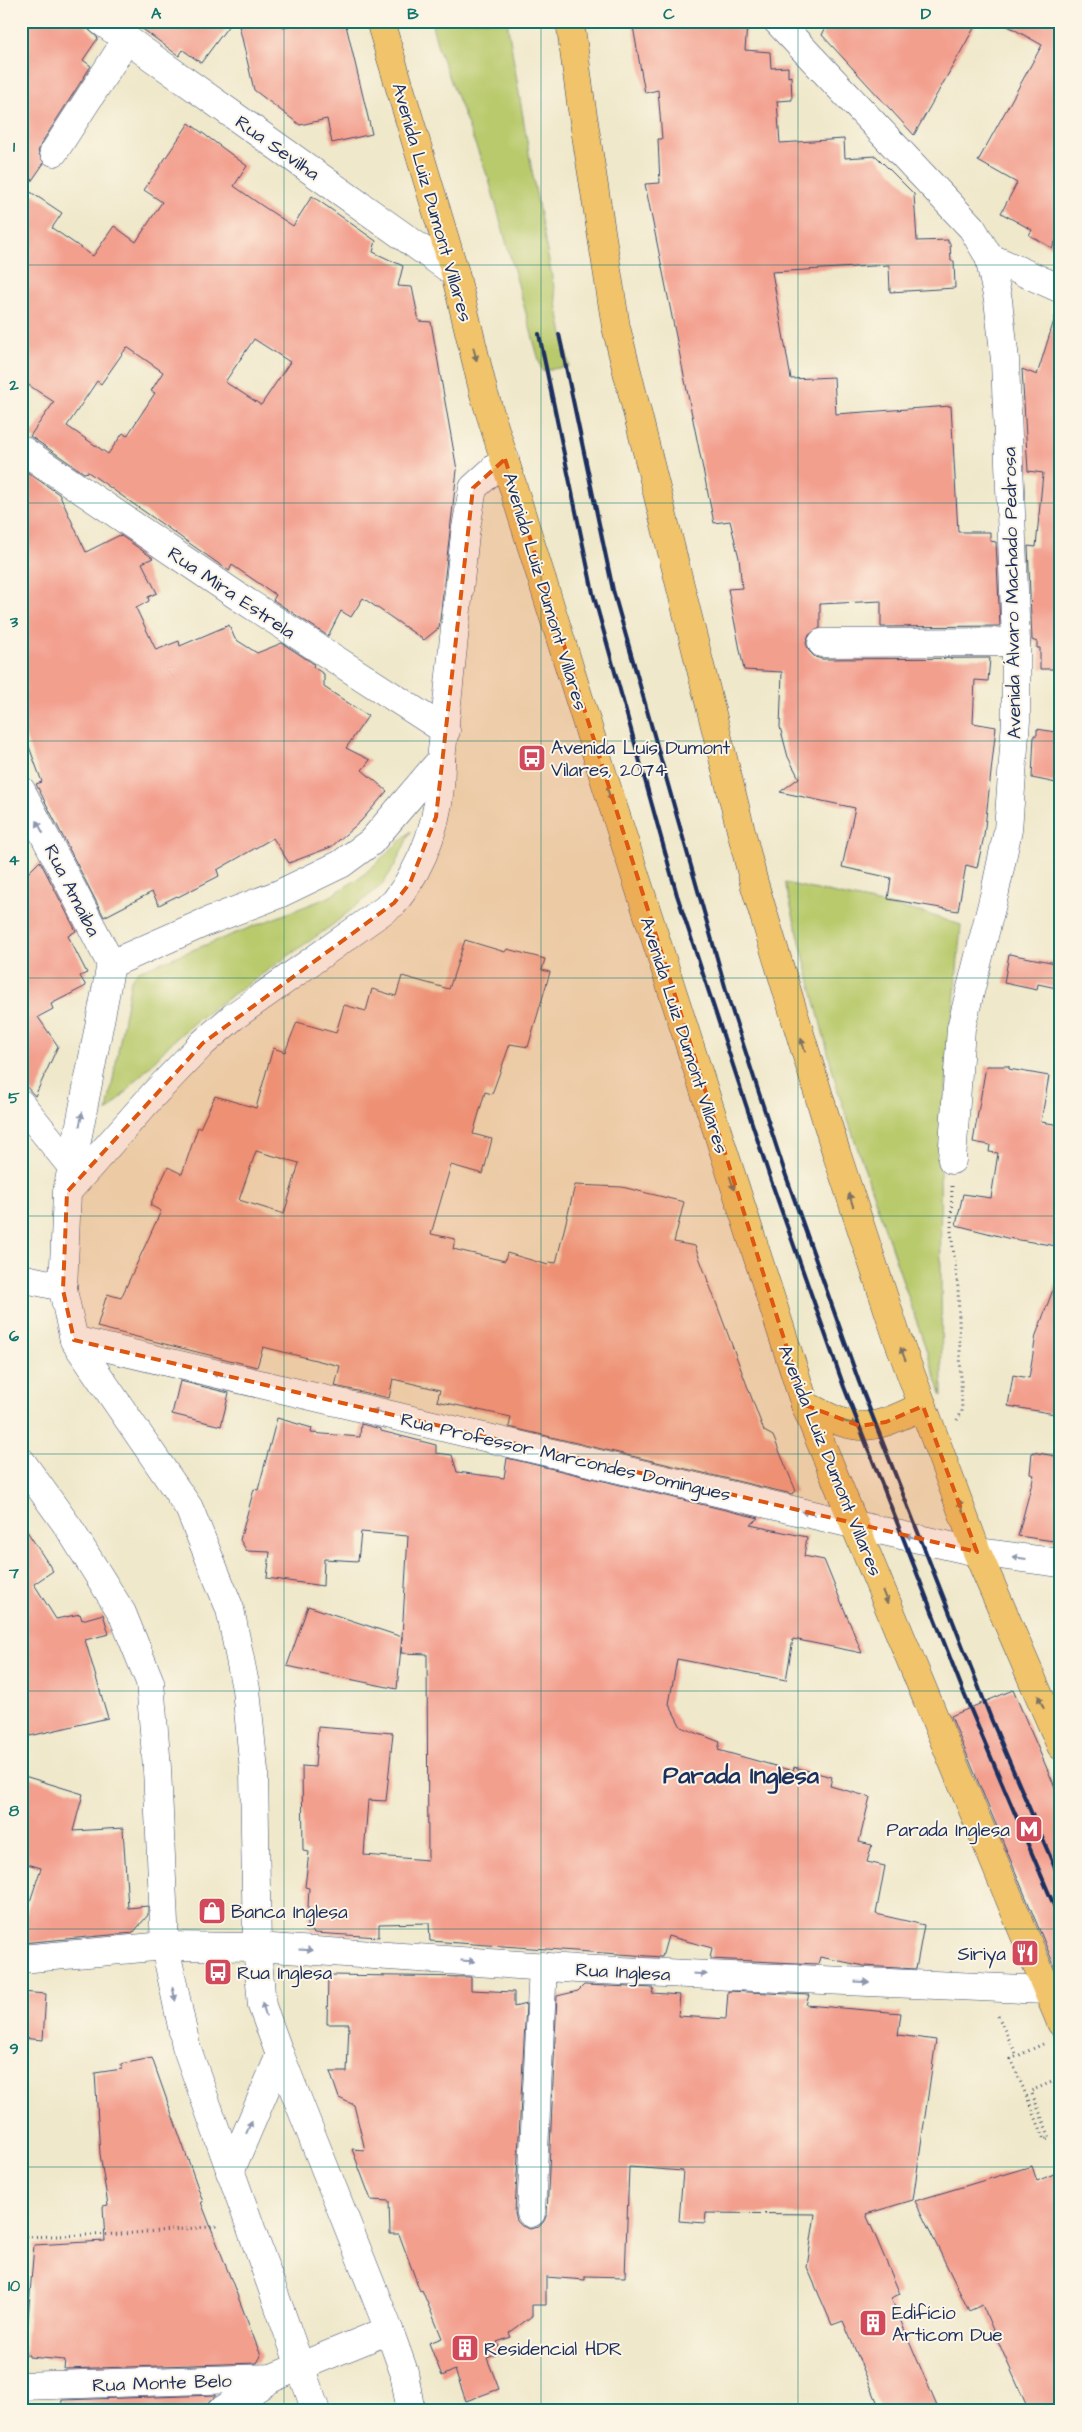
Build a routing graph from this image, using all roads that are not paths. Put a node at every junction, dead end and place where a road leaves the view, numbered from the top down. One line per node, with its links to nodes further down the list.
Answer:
1 (101, 21): 5 (street, Rua Sevilha)
2 (380, 21): 8 (main road, Avenida Luiz Dumont Villares)
3 (570, 21): 25 (main road, one-way to 3)
4 (777, 21): 7 (street, Avenida Álvaro Machado Pedrosa)
5 (127, 39): 6 (street); 8 (street, Rua Sevilha)
6 (54, 152)
7 (989, 257): 9 (street); 12 (street, Avenida Álvaro Machado Pedrosa)
8 (455, 274): 11 (main road, Avenida Luiz Dumont Villares, one-way to 11)
9 (1061, 289)
10 (21, 449): 14 (street, Rua Mira Estrela)
11 (505, 459): 14 (street); 24 (main road, Avenida Luiz Dumont Villares, one-way to 24)
12 (1016, 642): 13 (street); 19 (street, Avenida Álvaro Machado Pedrosa)
13 (822, 643)
14 (446, 731): 15 (street)
15 (441, 760): 17 (street); 20 (street)
16 (21, 790): 17 (street, Rua Amaiba, one-way to 16)
17 (111, 964): 20 (street, one-way to 17)
18 (21, 1104): 20 (street)
19 (952, 1160)
20 (69, 1179): 22 (street)
21 (21, 1278): 22 (street)
22 (63, 1287): 23 (street)
23 (74, 1340): 27 (street, Rua Professor Marcondes Domingues, one-way to 23); 32 (street)
24 (805, 1405): 25 (main road, one-way to 25); 27 (main road, Avenida Luiz Dumont Villares)
25 (923, 1406): 28 (main road, one-way to 25)
26 (21, 1461): 31 (street)
27 (856, 1525): 28 (street, Rua Professor Marcondes Domingues, one-way to 27); 35 (main road, Avenida Luiz Dumont Villares, one-way to 35)
28 (977, 1552): 29 (street, Rua Professor Marcondes Domingues, one-way to 28); 30 (main road, one-way to 28)
29 (1061, 1563)
30 (1061, 1746)
31 (165, 1946): 32 (street, Rua Inglesa); 33 (street, Rua Inglesa); 38 (street, one-way to 38)
32 (257, 1947): 34 (street, Rua Inglesa, one-way to 34); 37 (street, one-way to 32)
33 (21, 1959)
34 (543, 1966): 35 (street, Rua Inglesa, one-way to 35); 39 (street)
35 (1046, 1990): 36 (main road, Avenida Luiz Dumont Villares)
36 (1056, 2031)
37 (280, 2055): 38 (street, one-way to 37); 40 (street)
38 (230, 2172): 41 (street)
39 (531, 2214)
40 (389, 2330): 41 (street, Rua Monte Belo); 44 (street)
41 (300, 2367): 42 (street, Rua Monte Belo); 46 (street)
42 (272, 2378): 43 (street, Rua Monte Belo); 45 (street)
43 (21, 2386)
44 (410, 2407)
45 (221, 2411)
46 (316, 2411)

